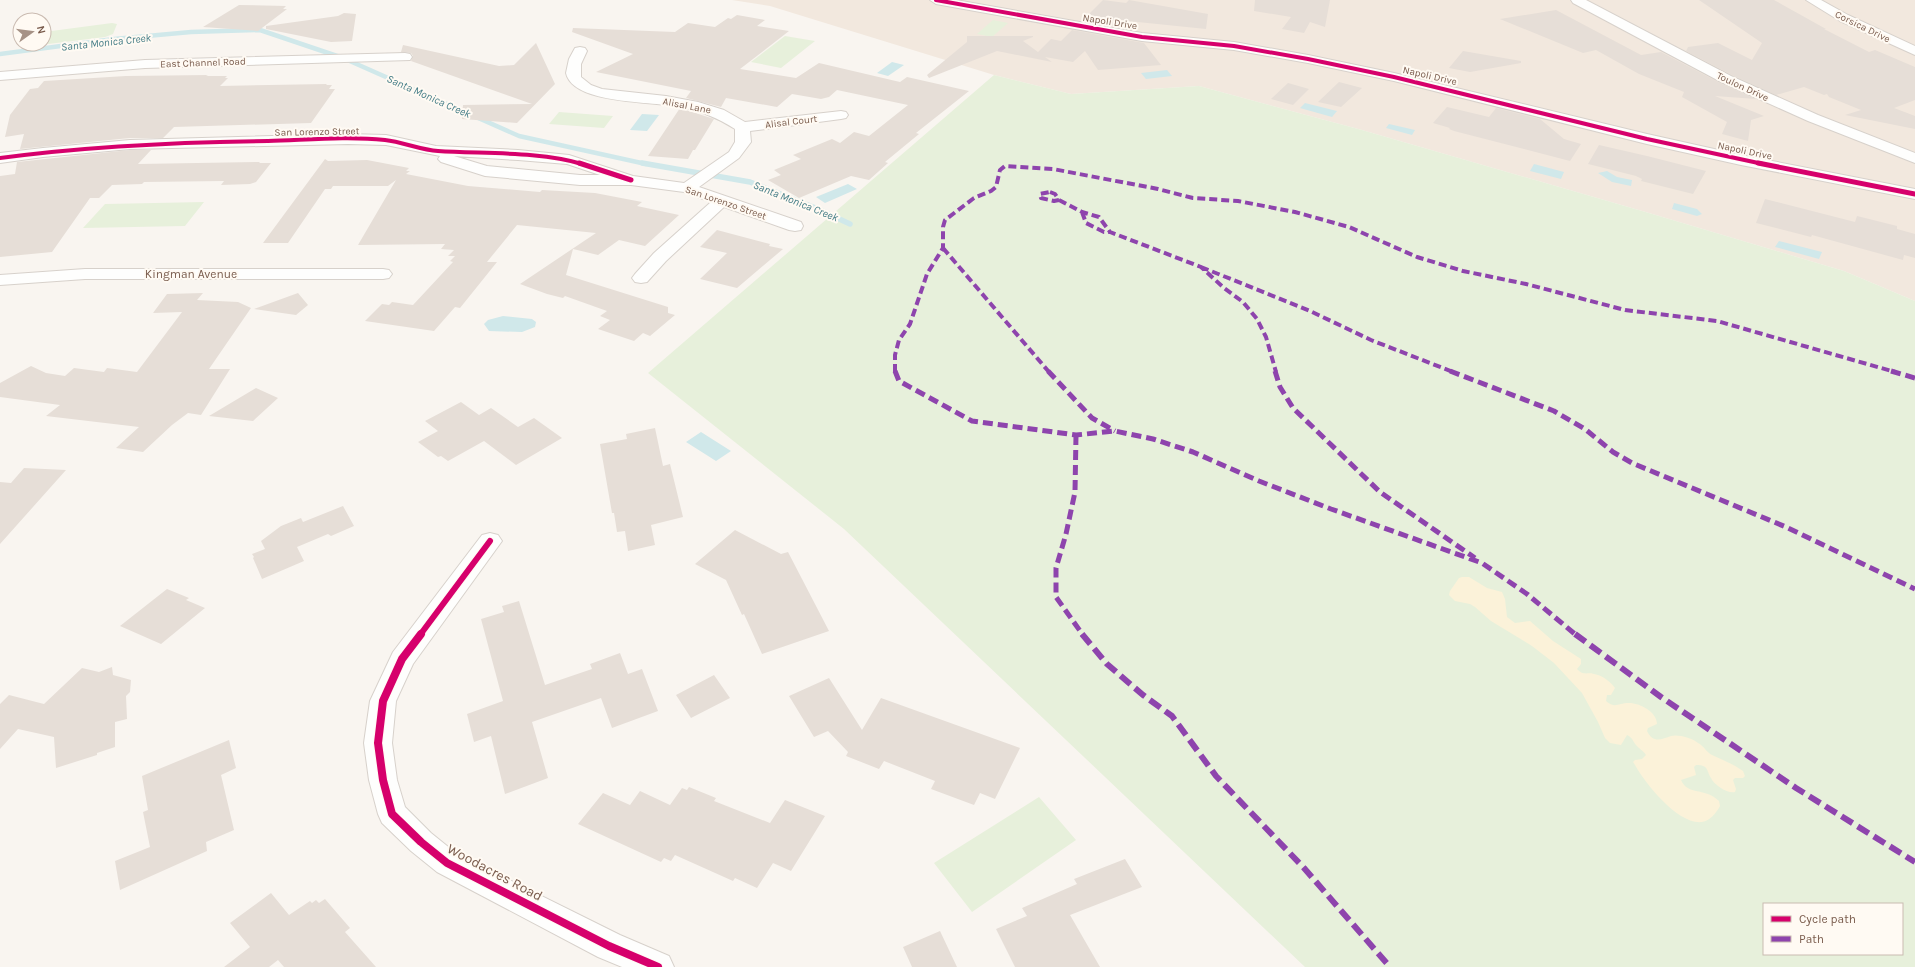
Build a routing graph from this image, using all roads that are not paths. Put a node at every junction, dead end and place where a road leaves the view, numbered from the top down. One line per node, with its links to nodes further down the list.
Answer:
1 (936, 0): 13 (street, Napoli Drive)
2 (1577, 0): 11 (street, Toulon Drive)
3 (1812, 0): 5 (street, Corsica Drive)
4 (580, 51): 9 (street, Alisal Lane)
5 (1915, 51)
6 (406, 57): 7 (street, East Channel Road)
7 (0, 76)
8 (841, 115): 9 (street, Alisal Court)
9 (742, 127): 12 (street)
10 (0, 158): 12 (street, San Lorenzo Street)
11 (1915, 158)
12 (688, 188): 14 (street, San Lorenzo Street)
13 (1915, 194)
14 (722, 200): 15 (street, San Lorenzo Street); 17 (street)
15 (796, 226)
16 (383, 274): 18 (street, Kingman Avenue)
17 (641, 278)
18 (0, 280)
19 (490, 541): 20 (street, Woodacres Road)
20 (658, 967)

